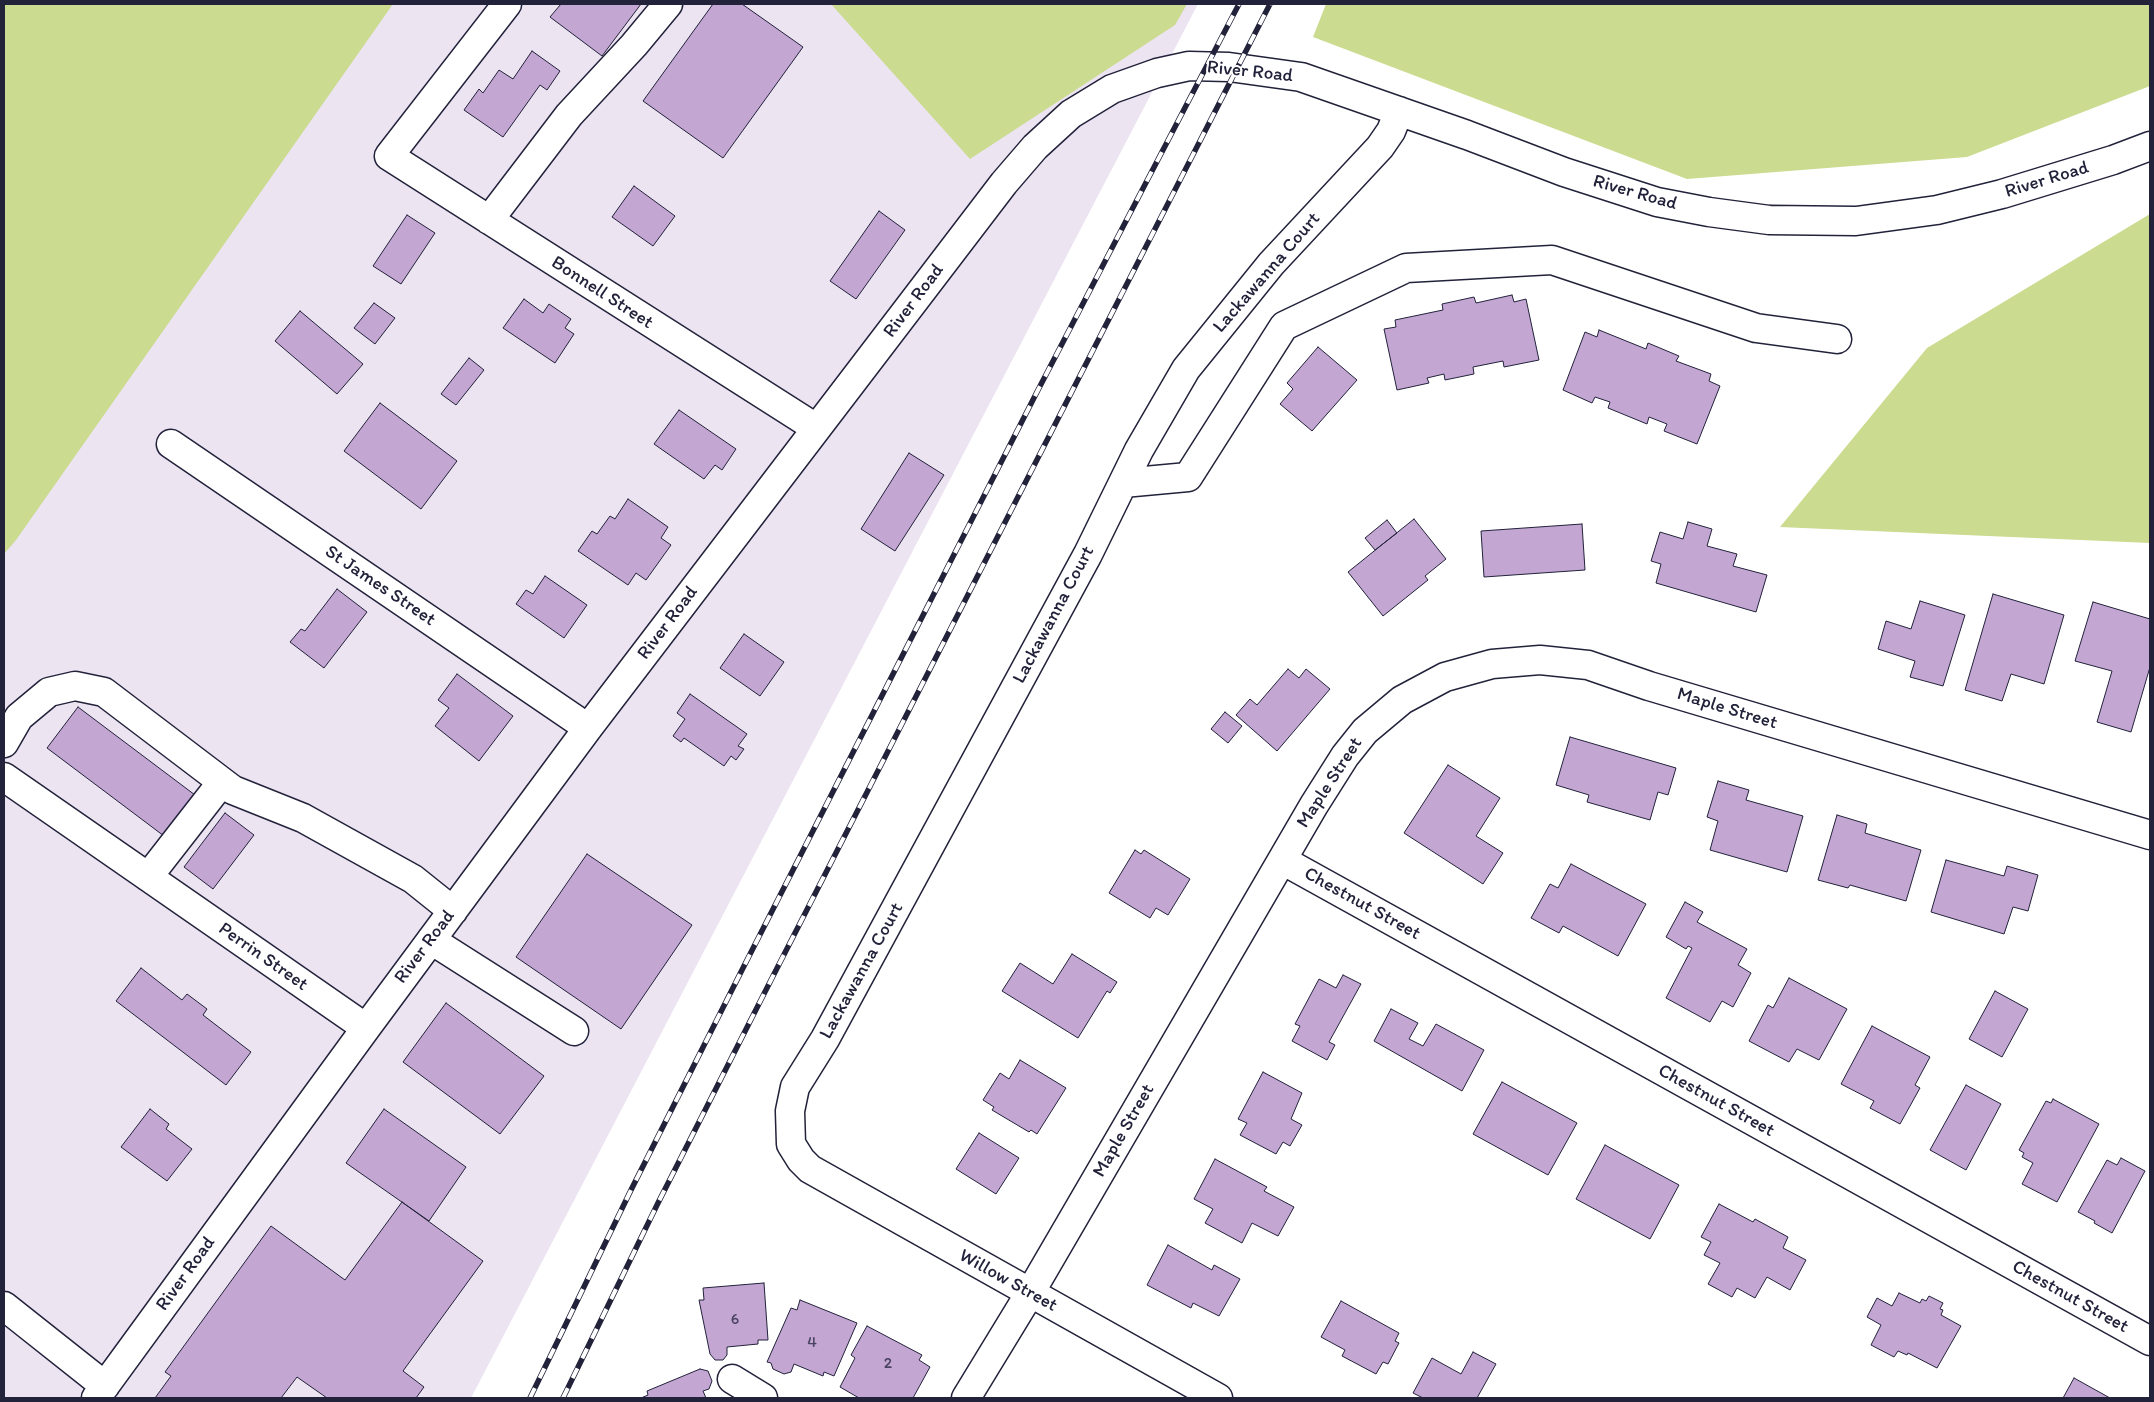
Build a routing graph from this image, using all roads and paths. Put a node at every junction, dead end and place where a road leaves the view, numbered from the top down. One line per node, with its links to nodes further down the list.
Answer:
1 (507, 4): 5 (street, Bonnell Street)
2 (668, 4): 5 (street)
3 (1398, 111): 4 (street, River Road); 7 (street, River Road); 9 (street, Lackawanna Court)
4 (2150, 146)
5 (489, 220): 7 (street, Bonnell Street)
6 (1838, 339): 9 (street)
7 (816, 428): 10 (street, River Road)
8 (171, 444): 10 (street, St James Street)
9 (1123, 483): 21 (street, Lackawanna Court)
10 (588, 728): 17 (street, River Road)
11 (4, 743): 13 (street)
12 (4, 777): 16 (street, Perrin Street)
13 (222, 782): 16 (street); 17 (street)
14 (2150, 834): 15 (street, Maple Street)
15 (1282, 860): 22 (street, Maple Street); 24 (street, Chestnut Street)
16 (154, 881): 19 (street, Perrin Street)
17 (452, 911): 18 (street, River Road)
18 (431, 940): 19 (street, River Road); 20 (street)
19 (366, 1028): 26 (street, River Road)
20 (574, 1031)
21 (801, 1160): 22 (street, Willow Street)
22 (1030, 1293): 28 (street, Maple Street); 29 (street, Willow Street)
23 (4, 1306): 26 (street)
24 (2150, 1341)
25 (732, 1379): 27 (street)
26 (100, 1392)
27 (763, 1398)
28 (966, 1398)
29 (1218, 1398)

